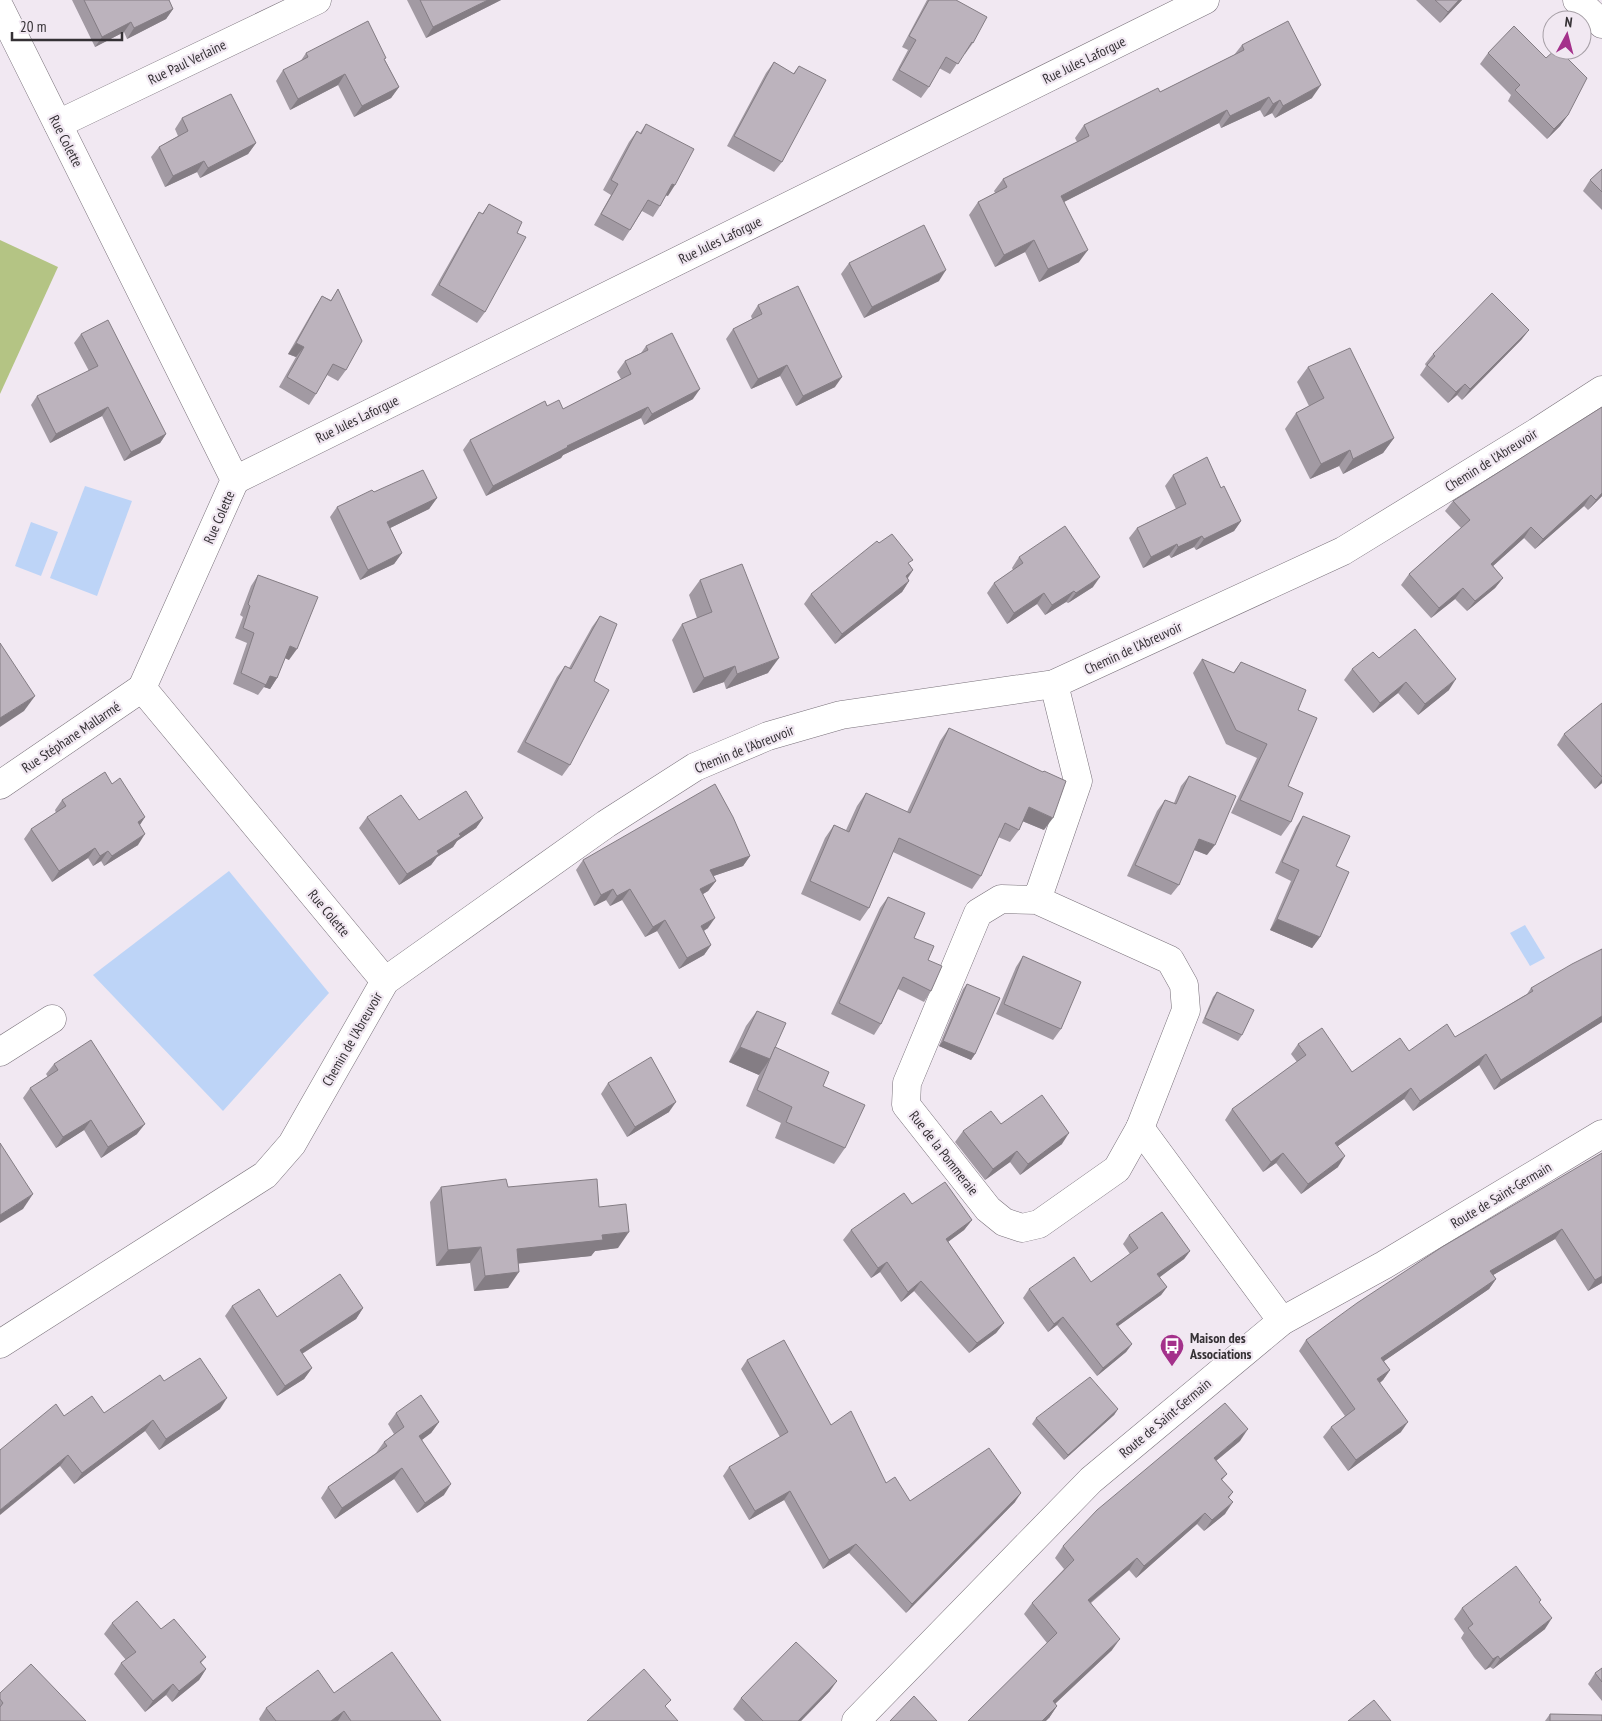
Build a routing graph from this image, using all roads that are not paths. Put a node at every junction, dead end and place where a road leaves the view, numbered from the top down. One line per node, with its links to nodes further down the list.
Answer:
1 (317, 0): 6 (street, Rue Paul Verlaine)
2 (1206, 0): 8 (street, Rue Jules Laforgue)
3 (1578, 0): 5 (street)
4 (0, 8): 6 (street, Rue Colette)
5 (1602, 24)
6 (58, 124): 8 (street, Rue Colette)
7 (1602, 390): 9 (street, Chemin de l'Abreuvoir)
8 (236, 480): 10 (street, Rue Colette)
9 (1054, 684): 12 (street); 13 (street, Chemin de l'Abreuvoir)
10 (142, 688): 11 (street, Rue Stéphane Mallarmé); 13 (street, Rue Colette)
11 (0, 785)
12 (1037, 900): 16 (street, Rue de la Pommeraie); 16 (street, Rue de la Pommeraie)
13 (385, 981): 19 (street, Chemin de l'Abreuvoir)
14 (52, 1019): 15 (street)
15 (0, 1052)
16 (1140, 1128): 18 (street)
17 (1602, 1134): 18 (street, Route de Saint-Germain)
18 (1282, 1320): 20 (street, Route de Saint-Germain)
19 (0, 1344)
20 (856, 1721)

